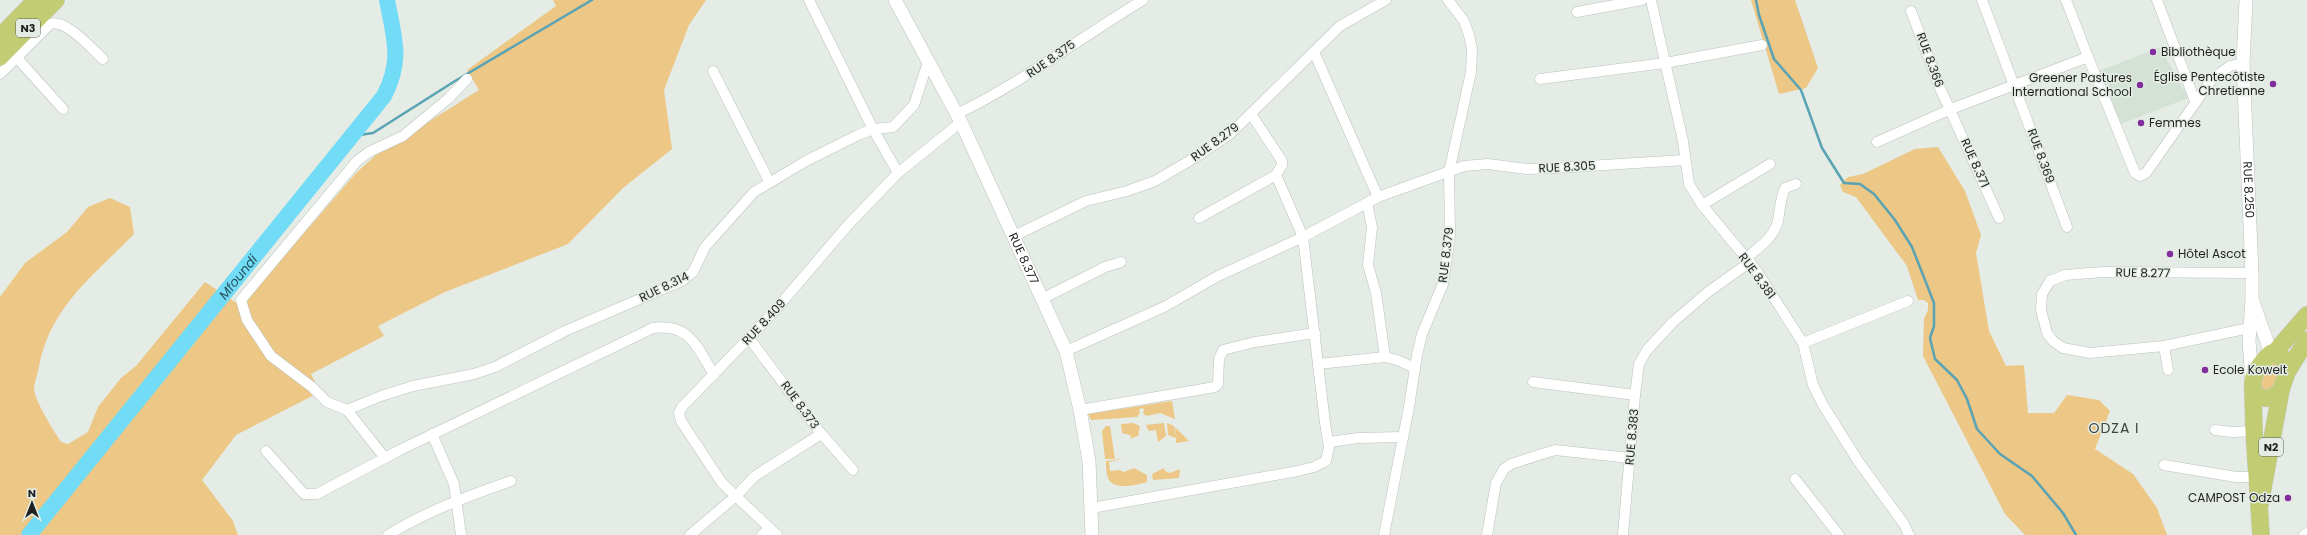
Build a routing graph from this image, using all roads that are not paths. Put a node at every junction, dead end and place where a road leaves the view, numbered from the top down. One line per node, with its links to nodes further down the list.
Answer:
1 (36, 0): 16 (highway, N3)
2 (56, 0): 25 (highway, N3)
3 (809, 0): 35 (street)
4 (895, 0): 22 (street, RUE 8.377)
5 (1143, 0): 34 (street, RUE 8.375)
6 (1386, 0): 18 (street, RUE 8.279)
7 (1448, 0): 39 (street, RUE 8.379)
8 (1642, 0): 15 (street)
9 (1651, 0): 23 (street, RUE 8.381)
10 (1982, 0): 29 (street, RUE 8.369)
11 (2066, 0): 19 (street)
12 (2157, 0): 30 (street)
13 (2246, 0): 24 (street, RUE 8.250)
14 (1911, 11): 32 (street, RUE 8.366)
15 (1577, 12)
16 (0, 37)
17 (1762, 45): 23 (street)
18 (1314, 52): 33 (street, RUE 8.279); 44 (street)
19 (2088, 57): 29 (street); 30 (street)
20 (17, 58): 21 (street); 25 (street); 31 (street)
21 (102, 60)
22 (928, 62): 34 (street, RUE 8.377); 35 (street, RUE 8.314)
23 (1665, 63): 28 (street); 37 (street, RUE 8.381)
24 (2243, 63): 30 (street); 54 (street, RUE 8.250)
25 (2, 65)
26 (714, 71): 42 (street)
27 (466, 79): 77 (street)
28 (1540, 79)
29 (2015, 85): 32 (street); 49 (street, RUE 8.369)
30 (2196, 101)
31 (63, 109)
32 (1950, 109): 36 (street); 48 (street, RUE 8.371)
33 (1251, 114): 41 (street); 50 (street, RUE 8.279)
34 (959, 118): 40 (street, RUE 8.409); 50 (street, RUE 8.377)
35 (873, 129): 40 (street); 42 (street, RUE 8.314)
36 (1877, 142)
37 (1685, 160): 39 (street, RUE 8.305); 46 (street, RUE 8.381)
38 (1770, 164): 46 (street)
39 (1449, 172): 44 (street, RUE 8.305); 69 (street, RUE 8.379)
40 (898, 173): 61 (street, RUE 8.409)
41 (1276, 175): 47 (street); 51 (street)
42 (769, 182): 77 (street, RUE 8.314)
43 (1796, 184): 52 (street)
44 (1378, 197): 45 (street, RUE 8.305)
45 (1367, 203): 51 (street, RUE 8.305); 67 (street)
46 (1702, 205): 52 (street, RUE 8.381)
47 (1199, 218)
48 (1999, 218)
49 (2067, 227)
50 (1014, 236): 55 (street, RUE 8.377)
51 (1303, 236): 60 (street); 65 (street, RUE 8.305)
52 (1748, 260): 63 (street, RUE 8.381); 76 (street)
53 (1121, 262): 55 (street)
54 (2252, 273): 56 (street, RUE 8.250); 64 (street, RUE 8.277)
55 (1042, 299): 65 (street, RUE 8.377)
56 (2252, 300): 59 (street, RUE 8.250); 66 (street)
57 (1908, 301): 63 (street)
58 (2307, 315): 66 (highway)
59 (2249, 328): 64 (street); 74 (street, RUE 8.250)
60 (1315, 333): 68 (street); 78 (street)
61 (749, 338): 72 (street, RUE 8.409); 82 (street, RUE 8.373)
62 (2307, 340): 71 (highway, N2)
63 (1803, 343): 108 (street, RUE 8.381)
64 (2164, 346): 70 (street)
65 (1066, 352): 78 (street, RUE 8.377)
66 (2272, 353): 71 (highway); 74 (highway)
67 (1385, 357): 68 (street); 69 (street)
68 (1318, 364): 84 (street)
69 (1415, 368): 83 (street, RUE 8.379)
70 (2168, 370)
71 (2287, 372): 75 (highway, N2)
72 (714, 374): 81 (street); 93 (street, RUE 8.409)
73 (1532, 382): 76 (street, RUE 8.383)
74 (2252, 386): 75 (highway); 80 (highway, N2)
75 (2281, 390): 95 (highway, N2)
76 (1635, 395): 87 (street, RUE 8.383)
77 (347, 410): 86 (street)
78 (1080, 410): 96 (street, RUE 8.377)
79 (2215, 430): 80 (street)
80 (2254, 431): 90 (highway, N2)
81 (432, 434): 86 (street); 94 (street)
82 (822, 434): 89 (street, RUE 8.373); 93 (street)
83 (1402, 437): 84 (street); 104 (street, RUE 8.379)
84 (1328, 442): 96 (street)
85 (266, 451): 86 (street)
86 (385, 458)
87 (1630, 458): 105 (street); 106 (street, RUE 8.383)
88 (2164, 465): 90 (street)
89 (852, 470)
90 (2256, 477): 95 (highway, N2)
91 (1795, 479): 107 (street)
92 (512, 481): 94 (street)
93 (736, 496): 97 (street, RUE 8.409); 101 (street)
94 (456, 500): 99 (street); 100 (street)
95 (2260, 504): 109 (highway, N2)
96 (1092, 508): 103 (street, RUE 8.377)
97 (774, 532): 102 (street)
98 (2307, 533): 110 (street)
99 (388, 535)
100 (461, 535)
101 (690, 535)
102 (762, 535)
103 (1092, 535)
104 (1384, 535)
105 (1487, 535)
106 (1623, 535)
107 (1839, 535)
108 (1909, 535)
109 (2261, 535)
110 (2304, 535)

